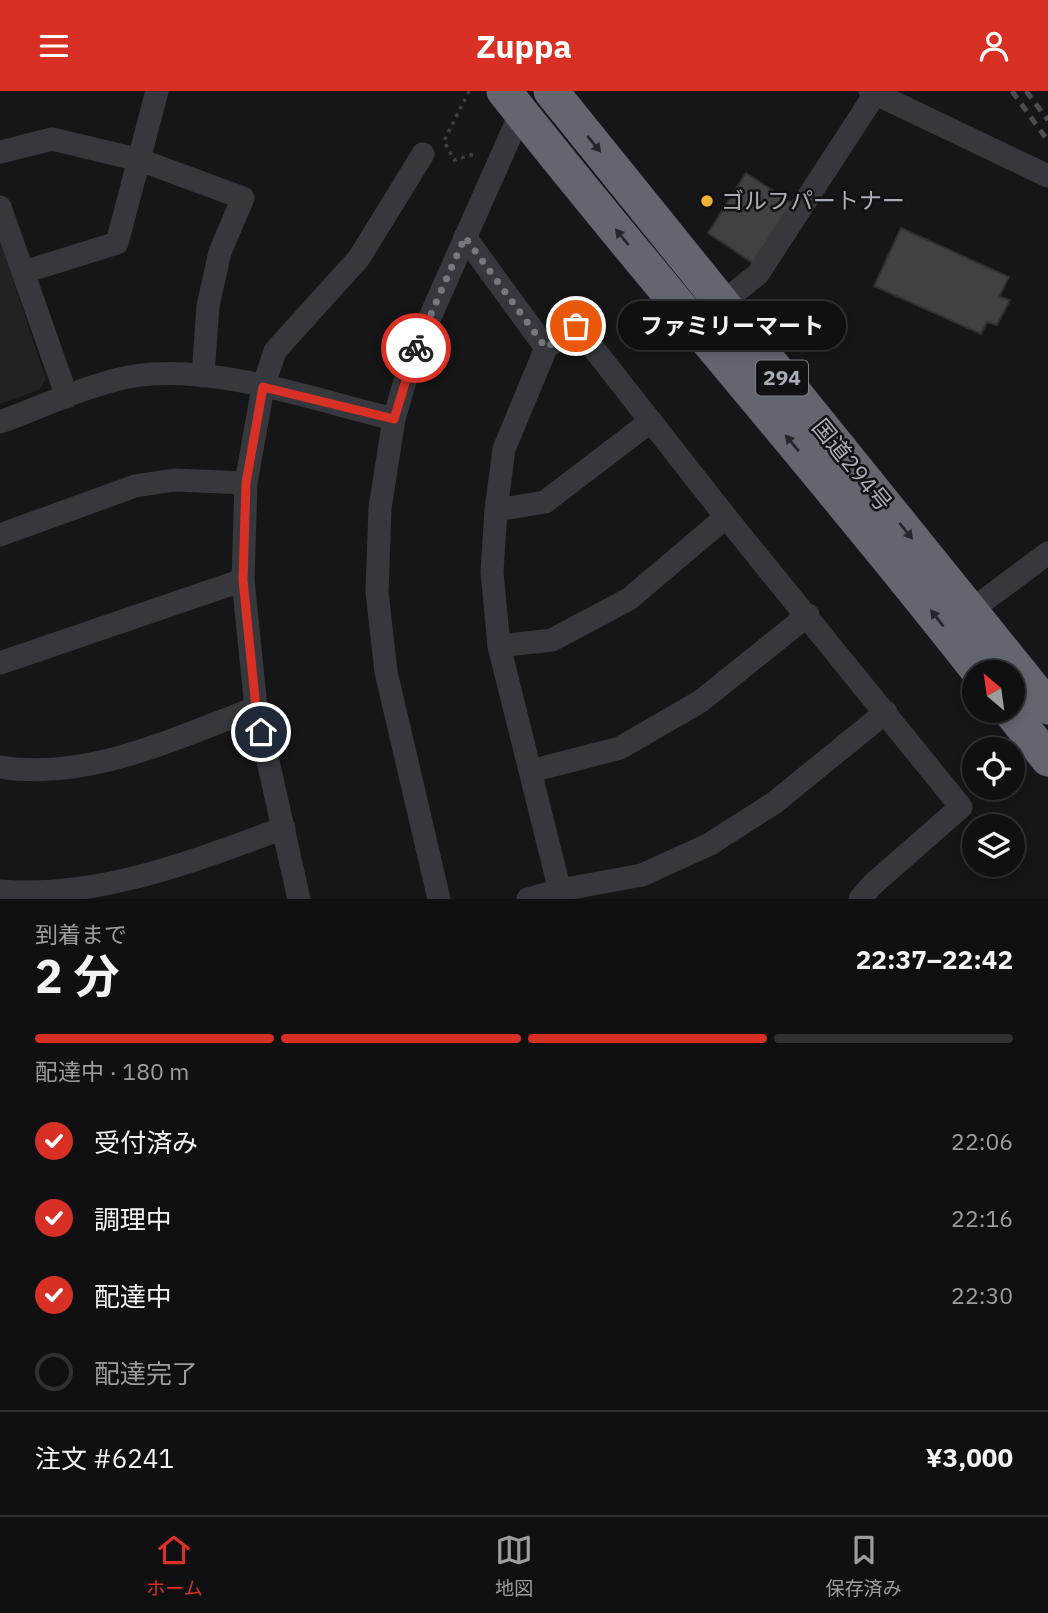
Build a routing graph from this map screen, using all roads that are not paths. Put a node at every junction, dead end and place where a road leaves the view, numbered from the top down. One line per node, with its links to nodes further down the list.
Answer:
1 (157, 91): 7 (street)
2 (551, 91): 12 (highway, 国道294号 / 294, one-way to 12)
3 (873, 92): 8 (street); 12 (street)
4 (512, 102): 10 (street); 13 (highway, 国道294号 / 294, one-way to 4)
5 (0, 152): 7 (street)
6 (424, 154): 16 (street)
7 (140, 160): 11 (street); 15 (street)
8 (1048, 176)
9 (0, 207): 11 (street)
10 (465, 237): 14 (street); 18 (street)
11 (24, 272): 17 (street)
12 (722, 302): 13 (street); 27 (highway, 国道294号 / 294, one-way to 27)
13 (695, 326): 30 (highway, 国道294号 / 294, one-way to 13)
14 (546, 348): 19 (street); 22 (street)
15 (203, 376): 16 (street); 17 (street)
16 (263, 387): 18 (street); 21 (street)
17 (67, 397): 20 (street)
18 (394, 419): 43 (street)
19 (651, 421): 22 (street); 23 (street)
20 (0, 422)
21 (246, 483): 24 (street); 26 (street)
22 (496, 510): 29 (street)
23 (726, 517): 28 (street); 29 (street)
24 (0, 535)
25 (1048, 553): 27 (street)
26 (243, 580): 31 (street); 32 (street)
27 (970, 611): 33 (highway, 国道294号 / 294)
28 (808, 615): 34 (street); 38 (street)
29 (499, 646): 38 (street)
30 (970, 660)
31 (0, 663)
32 (256, 708): 37 (street); 39 (street)
33 (1048, 708)
34 (886, 712): 41 (street); 45 (street)
35 (1020, 723): 36 (highway)
36 (1048, 759)
37 (0, 767)
38 (531, 771): 41 (street)
39 (284, 828): 40 (street); 42 (street)
40 (0, 891)
41 (561, 895): 44 (street)
42 (299, 899)
43 (439, 899)
44 (528, 899)
45 (860, 899)

